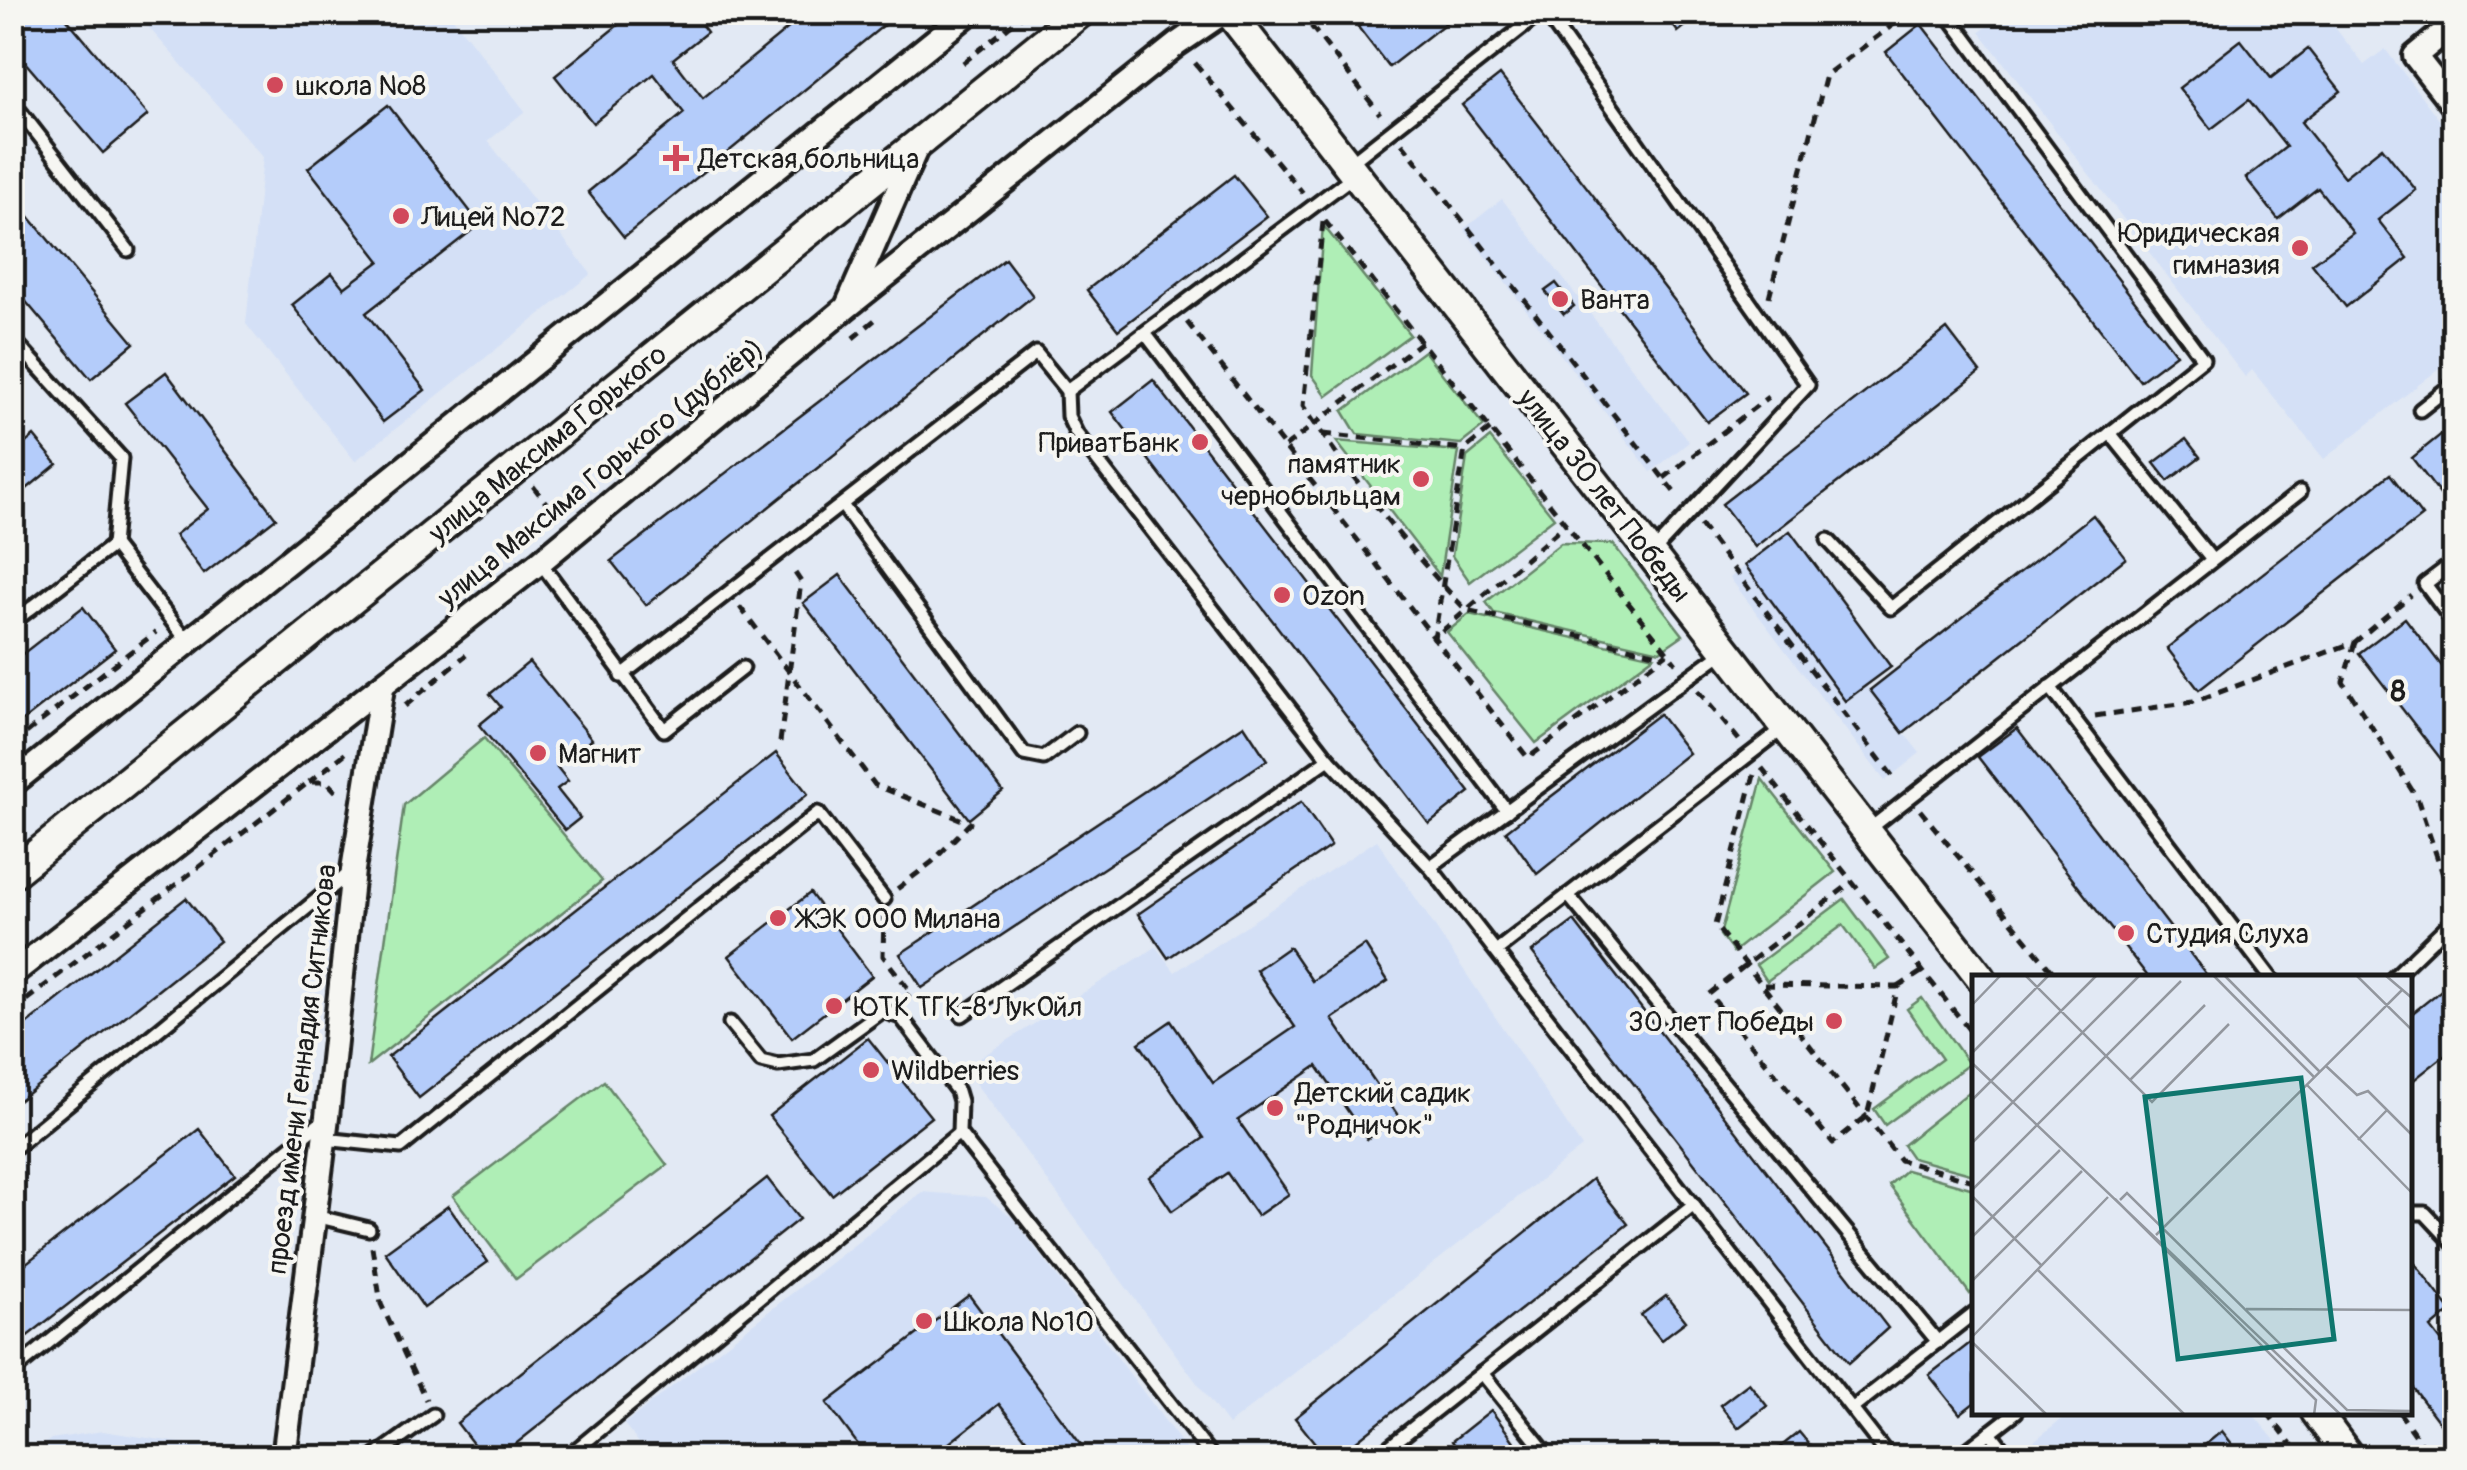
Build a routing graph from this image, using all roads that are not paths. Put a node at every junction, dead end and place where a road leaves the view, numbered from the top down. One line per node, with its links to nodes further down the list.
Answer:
1 (1080, 12): 9 (street, улица Максима Горького)
2 (1227, 12): 10 (street, улица 30 лет Победы); 12 (street, улица Максима Горького (дублёр))
3 (1544, 12): 10 (lane); 23 (lane)
4 (1946, 12): 18 (lane)
5 (964, 15): 29 (street)
6 (2454, 24): 8 (street)
7 (12, 101): 11 (lane)
8 (2454, 106)
9 (920, 142): 12 (street); 43 (street, улица Максима Горького)
10 (1352, 169): 13 (lane); 23 (street, улица 30 лет Победы)
11 (128, 250)
12 (847, 308): 25 (street, улица Максима Горького (дублёр))
13 (1144, 333): 16 (lane); 39 (lane)
14 (12, 338): 22 (lane)
15 (2454, 383): 17 (lane)
16 (1067, 391): 20 (lane); 37 (lane)
17 (2420, 410)
18 (2110, 434): 21 (lane); 24 (lane)
19 (2300, 492): 24 (lane)
20 (842, 505): 32 (lane); 36 (lane)
21 (1828, 540)
22 (113, 545): 28 (lane); 29 (lane)
23 (1652, 554): 30 (street, улица 30 лет Победы)
24 (2212, 560): 33 (lane)
25 (540, 562): 32 (lane); 34 (street, улица Максима Горького (дублёр))
26 (2454, 562): 27 (lane)
27 (2454, 623)
28 (12, 624)
29 (188, 642): 38 (street)
30 (1726, 650): 35 (street, улица 30 лет Победы); 39 (lane)
31 (743, 668): 32 (lane)
32 (622, 676)
33 (2050, 687): 40 (lane); 50 (lane)
34 (382, 688): 42 (street, проезд имени Геннадия Ситникова); 48 (street, улица Максима Горького (дублёр))
35 (1786, 727): 40 (street, улица 30 лет Победы); 44 (lane)
36 (1077, 732)
37 (1330, 758): 41 (lane); 52 (lane)
38 (12, 784)
39 (1507, 811): 41 (lane)
40 (1866, 831): 49 (street, улица 30 лет Победы)
41 (1430, 867): 47 (lane)
42 (353, 870): 54 (street, проезд имени Геннадия Ситникова); 56 (lane)
43 (12, 874)
44 (1568, 895): 47 (lane); 63 (lane)
45 (884, 899): 54 (lane)
46 (2454, 918): 51 (lane)
47 (1496, 951): 57 (lane)
48 (12, 974)
49 (1979, 975)
50 (2270, 975)
51 (2396, 975)
52 (962, 1015)
53 (730, 1023): 55 (lane)
54 (326, 1128): 59 (street, проезд имени Геннадия Ситникова); 64 (lane)
55 (959, 1133): 73 (lane); 74 (lane)
56 (12, 1150)
57 (1694, 1204): 65 (lane); 66 (lane)
58 (2412, 1213): 61 (lane)
59 (315, 1216): 60 (lane); 71 (street, проезд имени Геннадия Ситникова)
60 (369, 1229)
61 (2454, 1245)
62 (1972, 1315): 63 (lane)
63 (1938, 1342): 66 (lane)
64 (12, 1372)
65 (1482, 1373): 75 (lane); 76 (lane)
66 (1853, 1408): 77 (lane)
67 (434, 1415): 72 (lane)
68 (2012, 1415): 70 (lane)
69 (2318, 1415): 80 (street)
70 (1990, 1432): 78 (lane); 79 (lane)
71 (284, 1458)
72 (373, 1458)
73 (566, 1458)
74 (1213, 1458)
75 (1375, 1458)
76 (1550, 1458)
77 (1890, 1458)
78 (1956, 1458)
79 (2010, 1458)
80 (2350, 1458)

